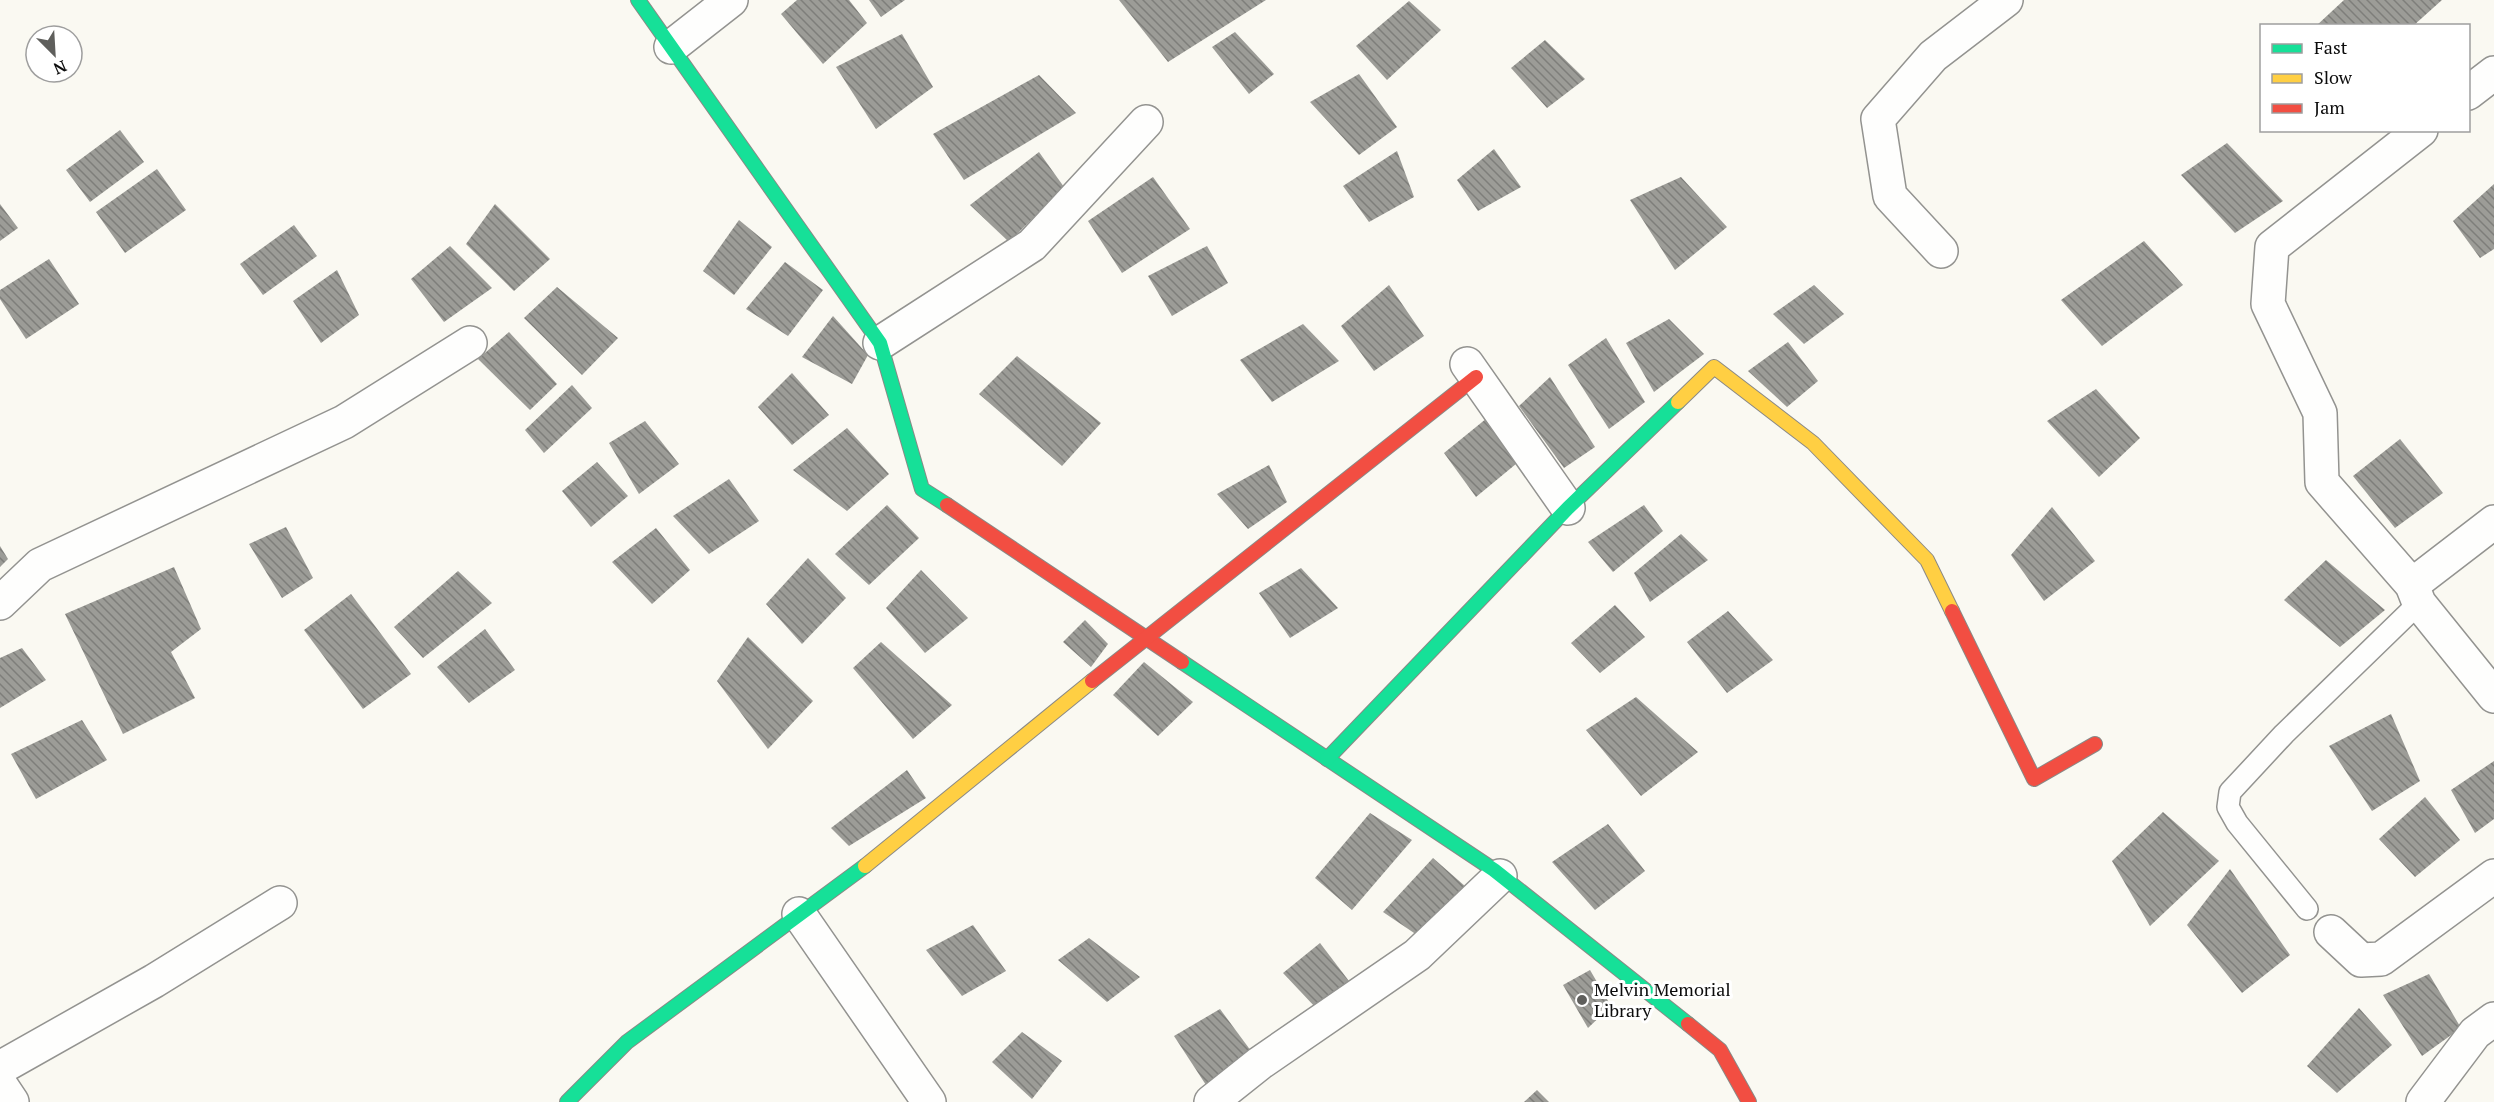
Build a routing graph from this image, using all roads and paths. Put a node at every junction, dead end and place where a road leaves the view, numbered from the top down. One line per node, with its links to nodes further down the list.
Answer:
1 (638, 0): 4 (street)
2 (731, 0): 4 (street)
3 (2006, 0): 9 (street)
4 (671, 46): 11 (street)
5 (2494, 73): 6 (street)
6 (2470, 92)
7 (1146, 122): 11 (street)
8 (2418, 132): 15 (street)
9 (1941, 251)
10 (470, 343): 16 (street)
11 (880, 343): 17 (street)
12 (1471, 370): 13 (street); 17 (street)
13 (1568, 508): 19 (street); 20 (street)
14 (2494, 522): 15 (street)
15 (2415, 594): 18 (street); 24 (lane)
16 (0, 603)
17 (1144, 638): 20 (street); 25 (street)
18 (2494, 696)
19 (2095, 744)
20 (1327, 759): 21 (street)
21 (1500, 876): 33 (street); 34 (street)
22 (2494, 876): 26 (street)
23 (280, 903): 28 (street)
24 (2307, 909)
25 (799, 914): 31 (street); 32 (street)
26 (2331, 932)
27 (2494, 1019): 35 (street)
28 (0, 1068)
29 (0, 1084): 30 (street)
30 (12, 1102)
31 (567, 1102)
32 (929, 1102)
33 (1211, 1102)
34 (1749, 1102)
35 (2423, 1102)

